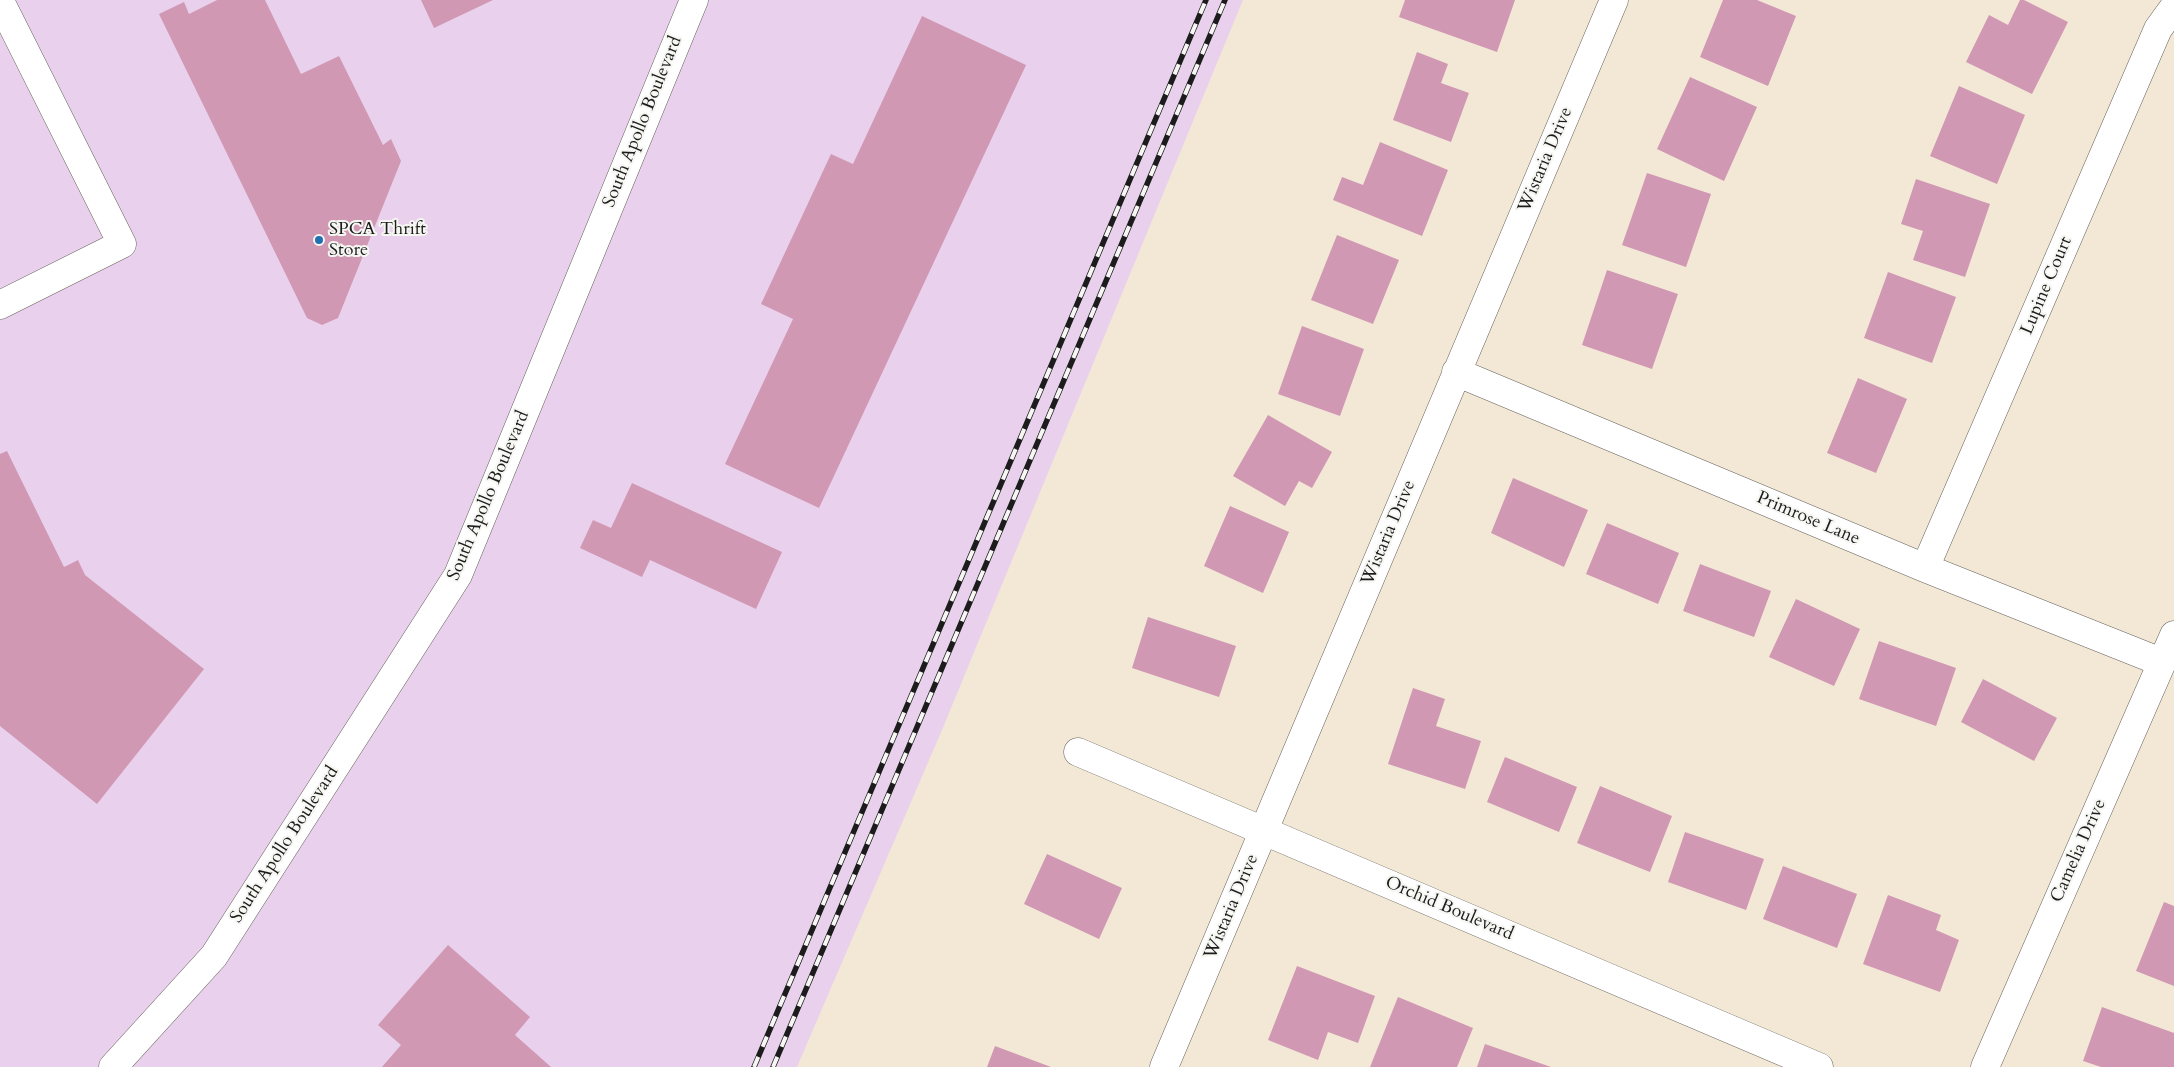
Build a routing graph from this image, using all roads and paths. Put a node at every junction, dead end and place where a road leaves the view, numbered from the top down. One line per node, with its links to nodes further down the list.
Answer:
1 (694, 0): 12 (street, South Apollo Boulevard)
2 (1614, 0): 6 (street, Wistaria Drive)
3 (0, 1): 5 (street)
4 (2174, 7): 7 (street, Lupine Court)
5 (0, 305)
6 (1456, 372): 7 (street, Primrose Lane); 11 (street, Wistaria Drive)
7 (1925, 568): 9 (street, Primrose Lane)
8 (2174, 635): 9 (street, Camelia Drive)
9 (2161, 662): 15 (street, Camelia Drive)
10 (1078, 752): 11 (street, Orchid Boulevard)
11 (1265, 831): 13 (street, Wistaria Drive); 14 (street, Orchid Boulevard)
12 (113, 1067)
13 (1164, 1067)
14 (1819, 1067)
15 (1985, 1067)

